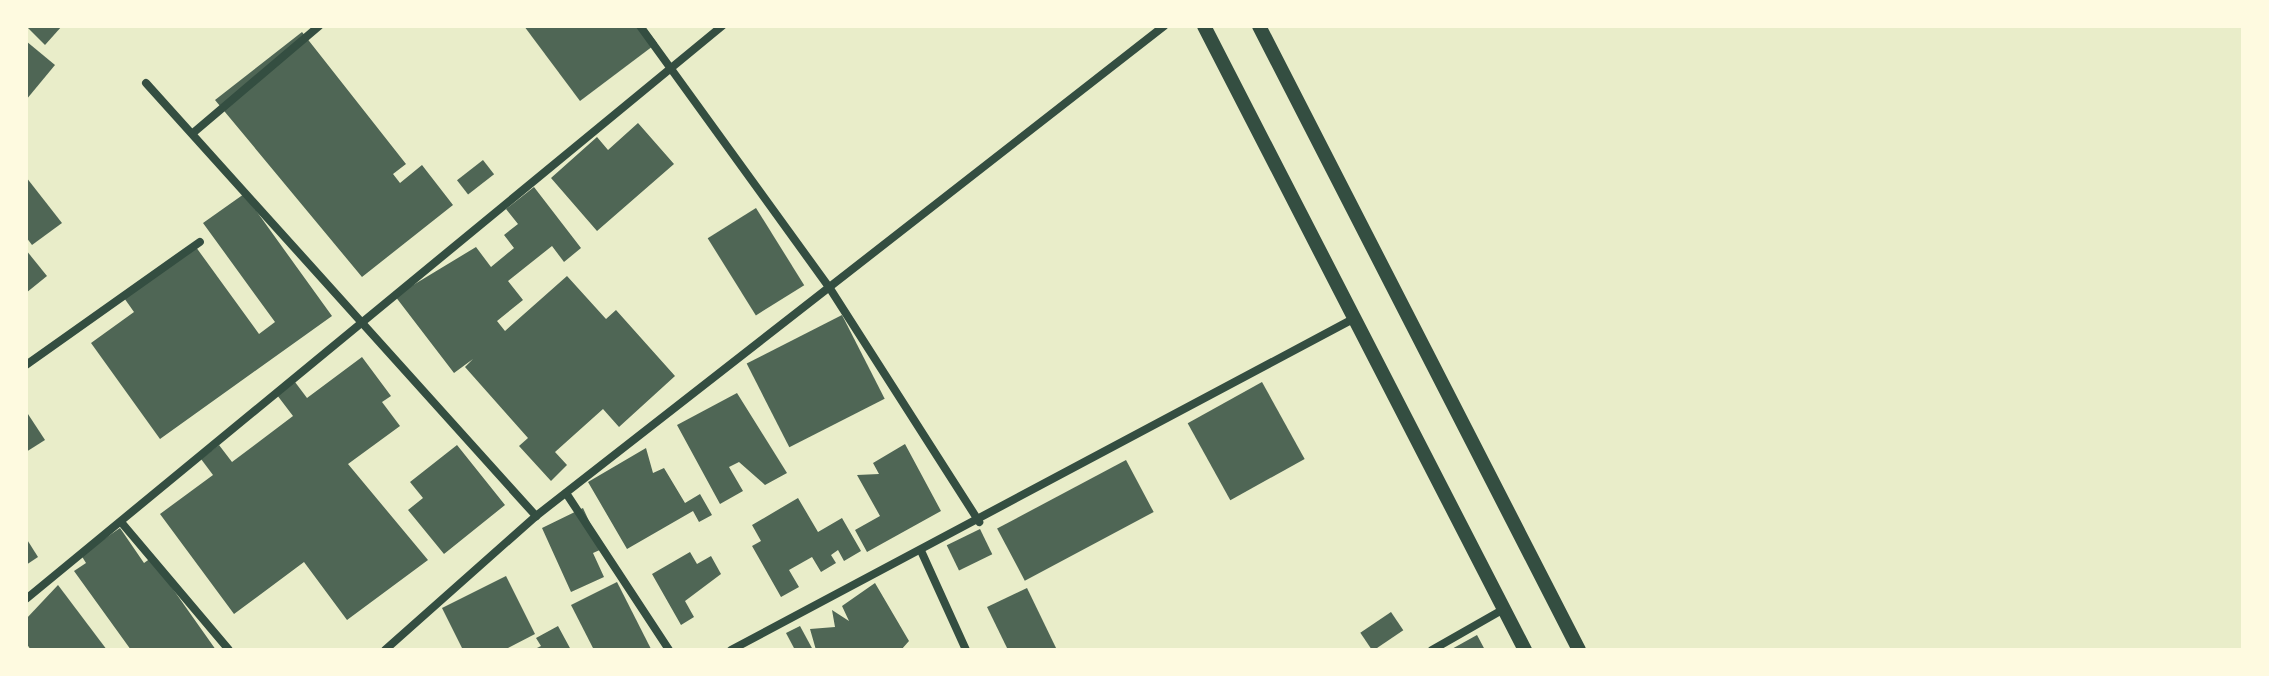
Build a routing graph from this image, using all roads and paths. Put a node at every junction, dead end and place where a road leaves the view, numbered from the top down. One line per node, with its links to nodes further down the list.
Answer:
1 (319, 26): 9 (street)
2 (640, 26): 7 (street)
3 (722, 26): 7 (street)
4 (1164, 26): 11 (street)
5 (1204, 26): 12 (street)
6 (1259, 26): 29 (street)
7 (672, 66): 11 (street); 13 (street)
8 (146, 83): 9 (street)
9 (193, 133): 13 (street)
10 (200, 242): 14 (street)
11 (829, 287): 15 (street); 18 (street)
12 (1355, 318): 18 (street); 21 (street)
13 (364, 322): 16 (street); 17 (street)
14 (26, 365)
15 (566, 493): 16 (street); 24 (street)
16 (536, 516): 23 (street)
17 (121, 522): 20 (street); 22 (street)
18 (979, 522): 19 (street)
19 (922, 553): 25 (street); 26 (street)
20 (26, 599)
21 (1504, 609): 27 (street); 28 (street)
22 (229, 650)
23 (385, 650)
24 (669, 650)
25 (731, 650)
26 (966, 650)
27 (1432, 650)
28 (1525, 650)
29 (1579, 650)

